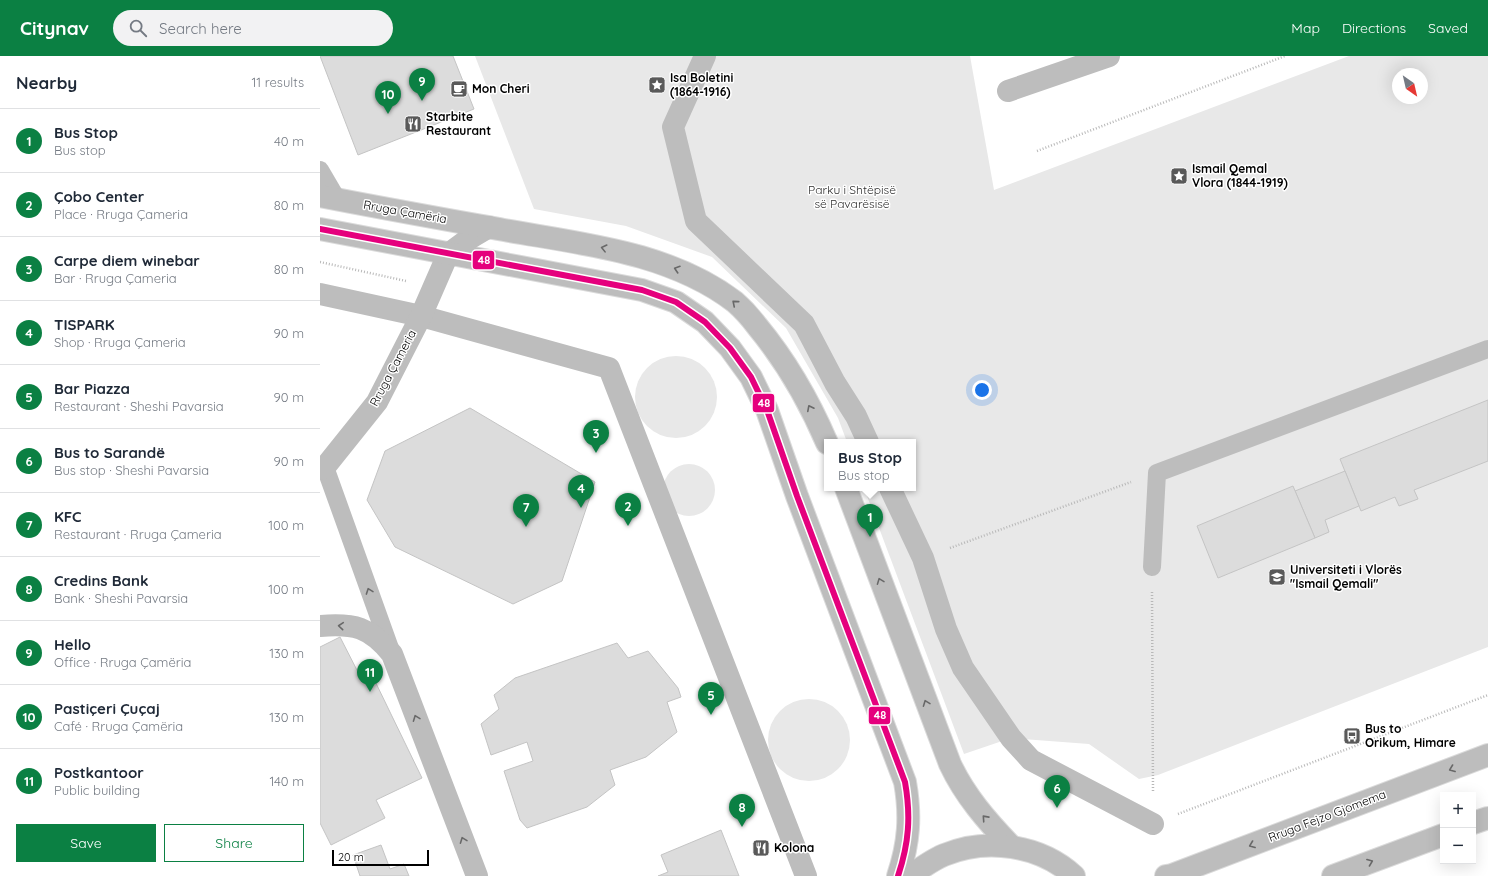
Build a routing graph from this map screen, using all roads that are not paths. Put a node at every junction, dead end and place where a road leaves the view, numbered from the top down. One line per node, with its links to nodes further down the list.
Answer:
1 (705, 56): 13 (main road)
2 (1109, 56): 3 (main road)
3 (1008, 91)
4 (320, 170): 5 (lane)
5 (328, 198): 6 (main road, Rruga Çamëria)
6 (489, 227): 8 (main road); 12 (main road, Rruga Çamëria, one-way to 6)
7 (320, 229): 8 (main road)
8 (448, 254): 10 (main road, Rruga Çameria); 29 (main road)
9 (320, 294): 10 (main road)
10 (421, 316): 14 (main road, Rruga Çameria); 28 (main road)
11 (1488, 349): 17 (lane)
12 (825, 439)
13 (867, 439)
14 (322, 468): 19 (lane, one-way to 14)
15 (847, 491): 25 (main road, one-way to 15)
16 (891, 491): 23 (main road)
17 (1152, 567)
18 (320, 626): 19 (main road, one-way to 18)
19 (392, 654): 27 (main road, one-way to 19)
20 (1488, 755): 32 (main road, Rruga Fejzo Gjomema, one-way to 32)
21 (1488, 818): 22 (main road)
22 (1476, 822)
23 (1153, 824)
24 (1440, 836): 33 (main road, one-way to 24)
25 (1011, 846): 26 (main road); 30 (main road)
26 (1072, 874): 31 (main road)
27 (476, 876)
28 (806, 876)
29 (898, 876)
30 (910, 876)
31 (1090, 876)
32 (1166, 876)
33 (1333, 876)

